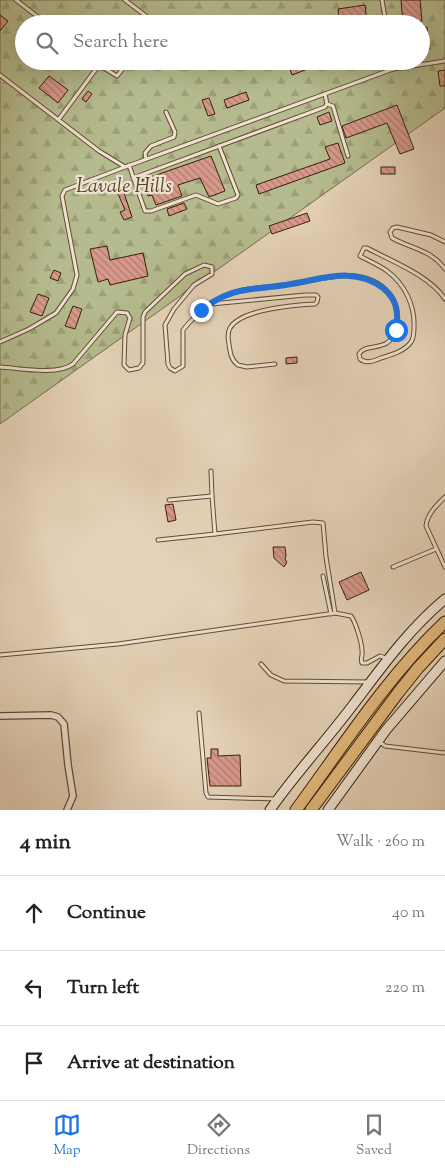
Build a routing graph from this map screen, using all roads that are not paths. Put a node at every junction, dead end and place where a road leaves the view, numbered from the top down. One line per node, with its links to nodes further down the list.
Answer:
1 (16, 0): 4 (lane)
2 (125, 0): 5 (lane)
3 (382, 0): 6 (lane)
4 (35, 15)
5 (145, 15)
6 (384, 15)
7 (445, 61): 8 (lane)
8 (430, 63)
9 (96, 70): 17 (lane)
10 (108, 70): 11 (lane)
11 (122, 70)
12 (390, 70): 14 (lane)
13 (0, 75): 17 (lane)
14 (325, 94): 15 (lane); 20 (lane)
15 (327, 104): 18 (lane); 19 (lane)
16 (166, 112): 20 (lane)
17 (59, 119): 21 (lane)
18 (220, 146): 22 (lane); 22 (lane)
19 (348, 156)
20 (146, 159): 21 (lane)
21 (127, 166): 22 (lane); 27 (lane)
22 (133, 178)
23 (445, 242): 24 (lane)
24 (445, 269)
25 (445, 299): 26 (lane)
26 (210, 304): 28 (lane); 29 (lane)
27 (0, 342)
28 (275, 364)
29 (0, 367)
30 (211, 471): 31 (lane)
31 (212, 496): 33 (lane); 34 (lane)
32 (445, 497): 36 (lane)
33 (169, 500)
34 (215, 534): 35 (lane); 41 (lane)
35 (158, 540)
36 (436, 549): 37 (lane); 38 (lane)
37 (393, 567)
38 (445, 567)
39 (323, 576): 41 (lane)
40 (445, 599): 45 (street)
41 (333, 614): 44 (lane); 45 (lane)
42 (445, 622): 56 (highway)
43 (445, 639): 57 (highway)
44 (0, 655)
45 (387, 659): 48 (street)
46 (445, 661): 51 (street)
47 (262, 664): 48 (lane)
48 (370, 682): 53 (street)
49 (199, 712): 53 (lane)
50 (0, 716): 54 (street)
51 (379, 740): 52 (lane); 58 (street)
52 (445, 753)
53 (278, 799): 55 (street)
54 (67, 810)
55 (270, 810)
56 (296, 810)
57 (311, 810)
58 (328, 810)

